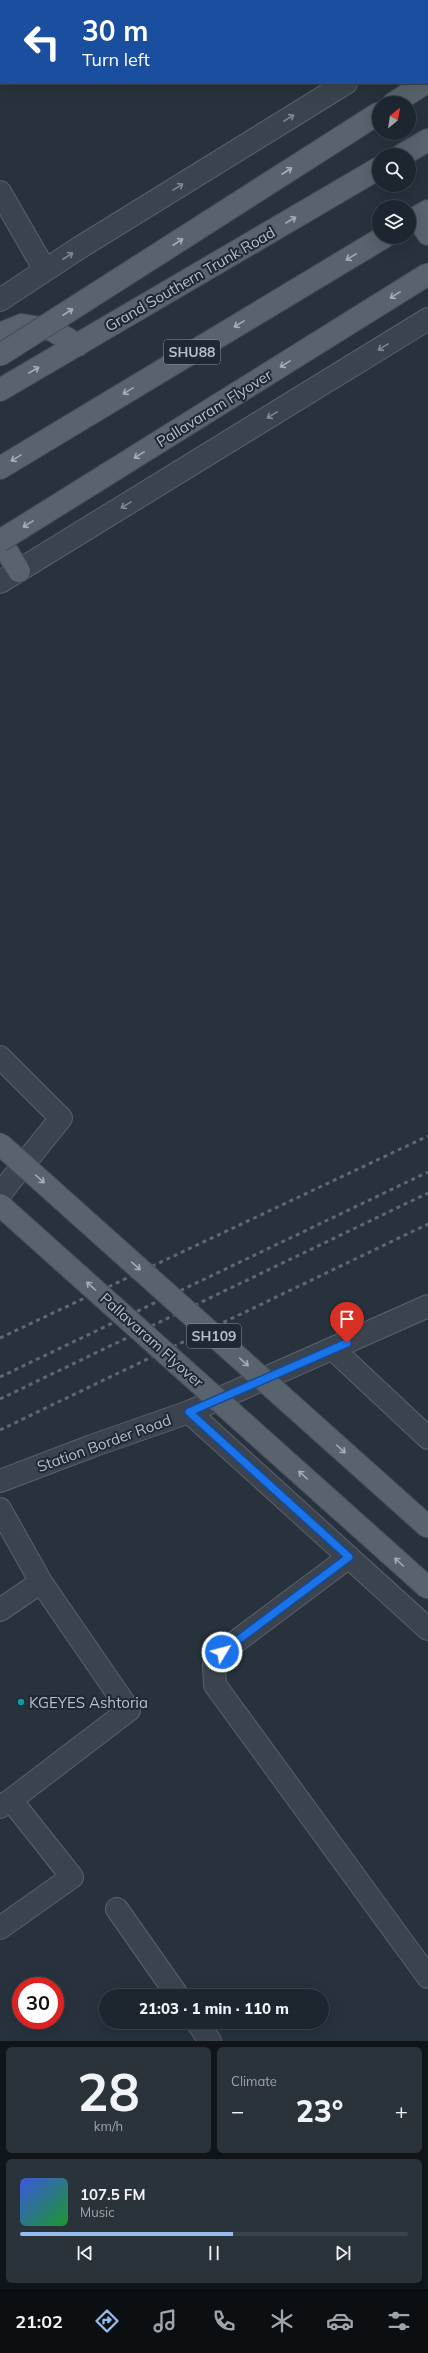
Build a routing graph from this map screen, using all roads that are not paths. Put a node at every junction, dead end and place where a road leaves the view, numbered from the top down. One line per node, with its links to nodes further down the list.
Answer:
1 (344, 84): 10 (street, one-way to 1)
2 (424, 84): 3 (main road)
3 (405, 96)
4 (372, 117): 16 (main road, one-way to 4, bridge)
5 (428, 140): 6 (main road)
6 (414, 148)
7 (372, 172): 15 (main road, Grand Southern Trunk Road, one-way to 7)
8 (0, 192): 10 (street)
9 (372, 244): 18 (main road, SHU88, one-way to 18)
10 (45, 270): 12 (street)
11 (428, 274): 19 (main road, Pallavaram Flyover, one-way to 19, bridge)
12 (0, 300)
13 (428, 319): 20 (street, one-way to 20)
14 (0, 334): 15 (main road)
15 (78, 345): 17 (main road, Grand Southern Trunk Road, one-way to 15)
16 (0, 355)
17 (0, 390)
18 (0, 468)
19 (0, 541): 20 (main road)
20 (19, 571): 21 (street)
21 (0, 582)
22 (0, 1056): 24 (street)
23 (0, 1144): 32 (main road, SH109, one-way to 32, bridge)
24 (0, 1194)
25 (0, 1205): 35 (main road, Pallavaram Flyover / SH109, one-way to 25, bridge)
26 (428, 1306): 27 (street, Station Border Road)
27 (333, 1349): 28 (street, Station Border Road); 29 (street)
28 (189, 1412): 30 (street, Station Border Road); 33 (street)
29 (428, 1438)
30 (0, 1481)
31 (0, 1509): 34 (street)
32 (428, 1527)
33 (349, 1557): 37 (street); 41 (street)
34 (41, 1582): 36 (street); 38 (street)
35 (428, 1588)
36 (0, 1610)
37 (428, 1629)
38 (5, 1803): 40 (street)
39 (117, 1909): 42 (street)
40 (0, 1928)
41 (428, 1977)
42 (173, 1989)
43 (202, 2029): 44 (street)
44 (210, 2041)

